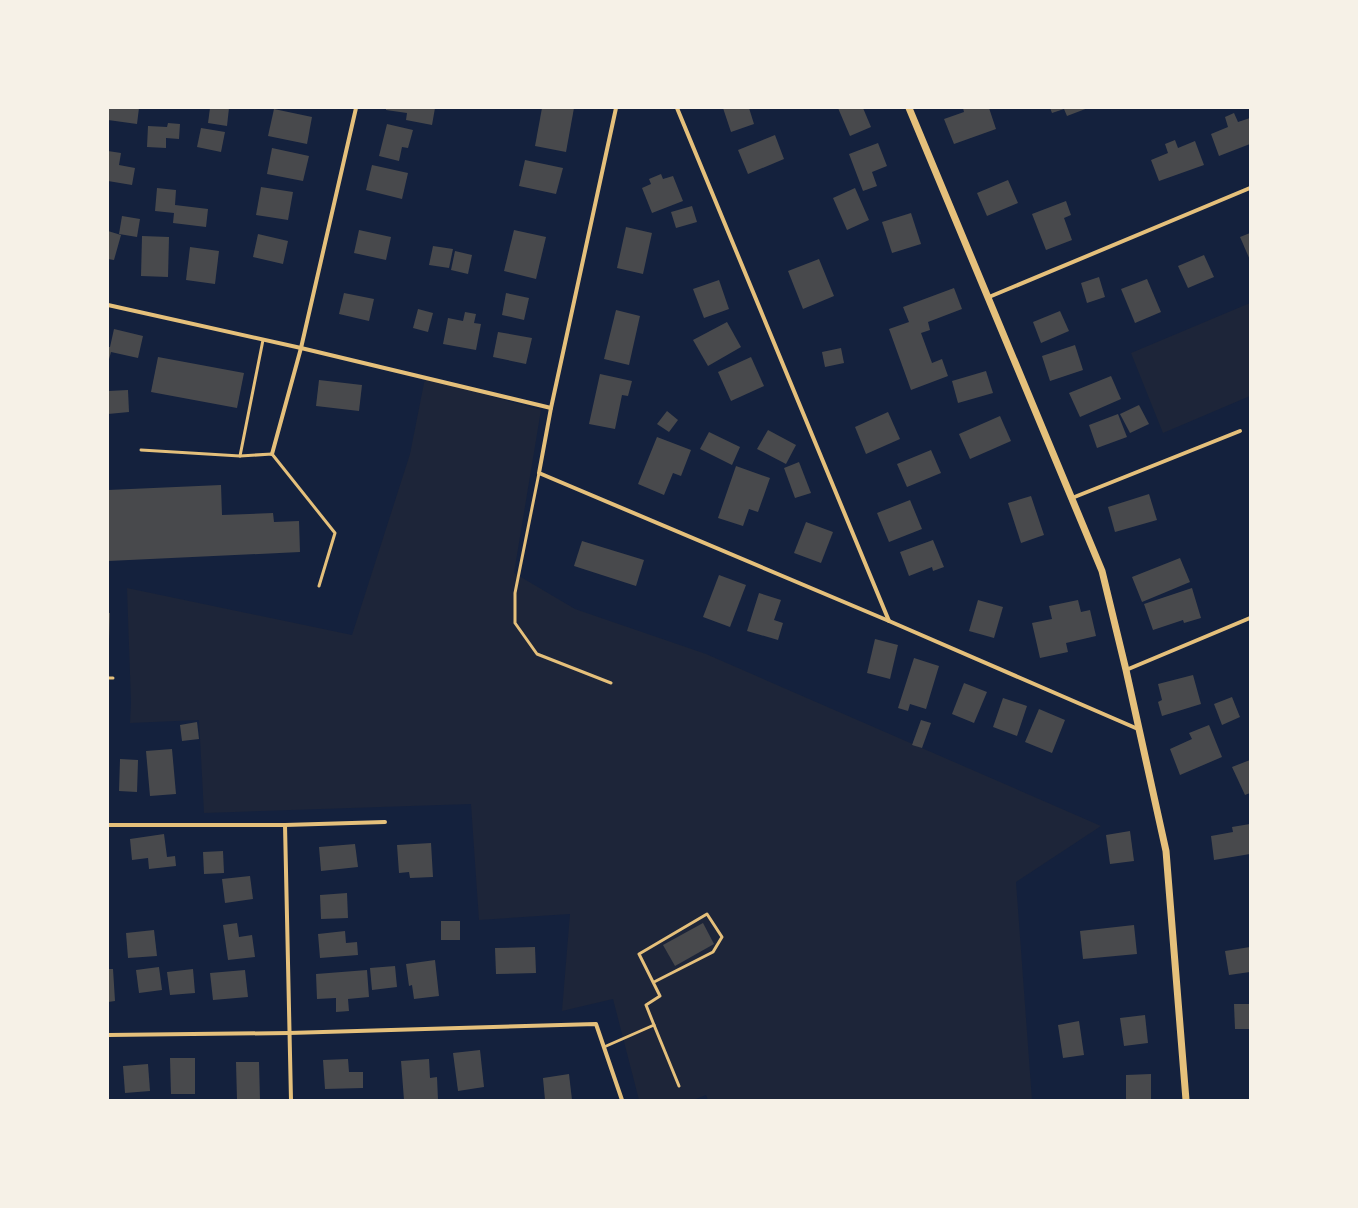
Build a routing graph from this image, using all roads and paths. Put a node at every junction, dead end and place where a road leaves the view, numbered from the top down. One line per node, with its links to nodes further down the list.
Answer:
1 (356, 108): 9 (street)
2 (616, 108): 10 (street)
3 (677, 108): 19 (street)
4 (909, 108): 6 (street)
5 (1250, 188): 6 (street)
6 (989, 297): 16 (street)
7 (108, 305): 8 (street)
8 (263, 340): 9 (street); 14 (lane)
9 (301, 348): 10 (street); 13 (street)
10 (552, 408): 15 (street)
11 (1240, 431): 16 (street)
12 (141, 450): 14 (lane)
13 (272, 454): 14 (lane); 17 (lane)
14 (240, 456)
15 (540, 473): 19 (street); 23 (lane)
16 (1072, 498): 20 (street)
17 (319, 586)
18 (1250, 618): 20 (street)
19 (888, 621): 24 (street)
20 (1126, 670): 24 (street)
21 (108, 678): 22 (lane)
22 (113, 678)
23 (611, 683)
24 (1138, 729): 36 (street)
25 (385, 822): 27 (street)
26 (108, 825): 27 (street)
27 (286, 825): 30 (street)
28 (654, 982): 28 (lane); 29 (lane)
29 (654, 1025): 32 (lane); 33 (lane)
30 (290, 1033): 31 (street); 32 (street); 34 (street)
31 (108, 1035)
32 (604, 1047): 35 (street)
33 (679, 1086)
34 (291, 1100)
35 (622, 1100)
36 (1186, 1100)

